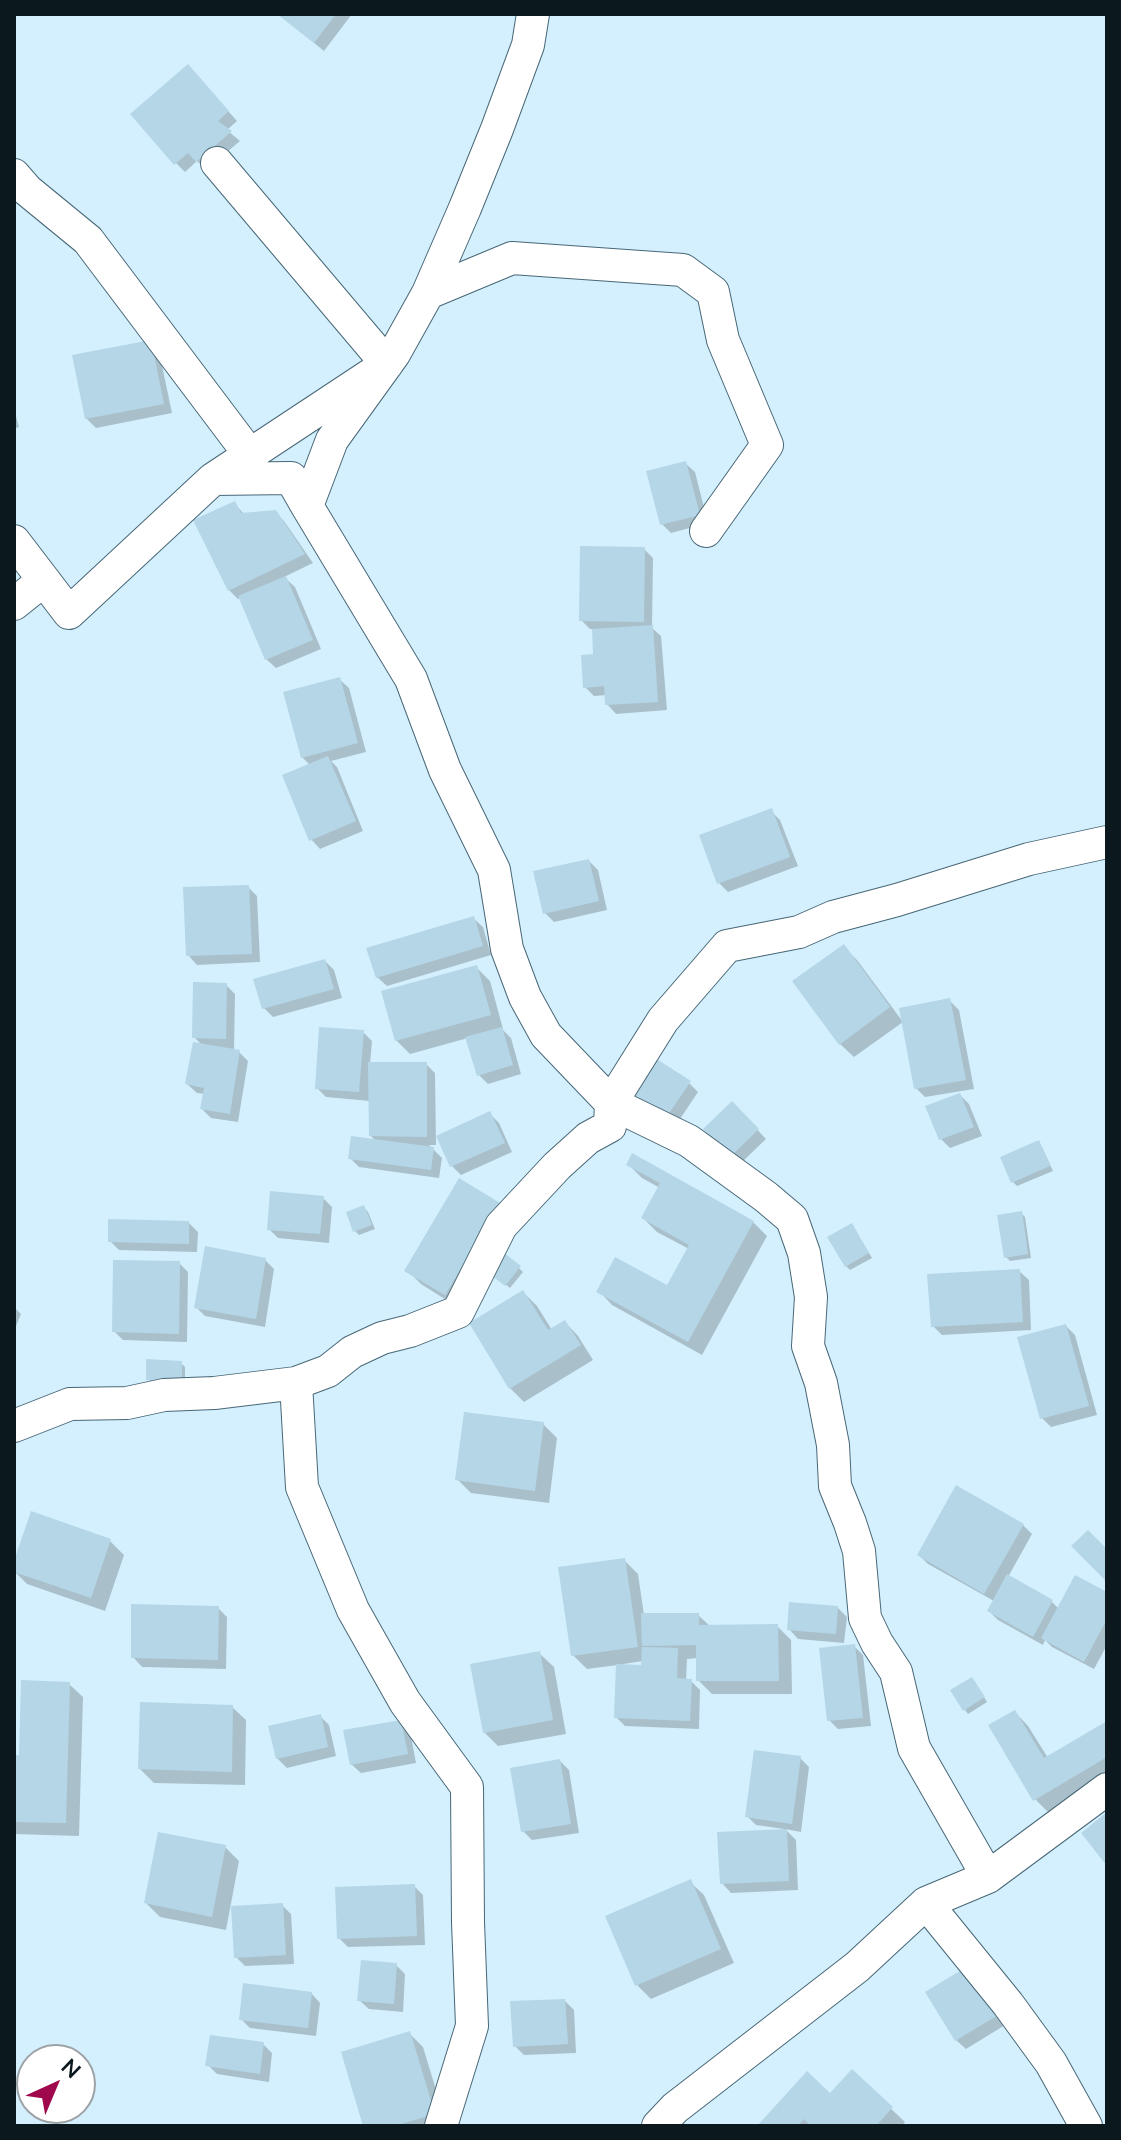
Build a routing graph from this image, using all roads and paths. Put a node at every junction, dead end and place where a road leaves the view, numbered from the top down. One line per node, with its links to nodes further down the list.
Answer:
1 (533, 14): 4 (street)
2 (217, 163): 5 (street)
3 (14, 175): 6 (street)
4 (428, 293): 5 (street); 9 (street)
5 (387, 364): 6 (street); 8 (street)
6 (250, 455): 7 (street)
7 (213, 479): 8 (street); 11 (street)
8 (307, 506): 14 (street)
9 (706, 531)
10 (14, 541): 11 (street)
11 (44, 580): 12 (street)
12 (14, 604)
13 (1107, 842): 14 (street)
14 (611, 1103): 15 (street); 18 (street)
15 (296, 1383): 16 (street); 20 (street)
16 (14, 1426)
17 (1107, 1789): 18 (street)
18 (988, 1877): 19 (street)
19 (926, 1903): 21 (street); 22 (street)
20 (441, 2126)
21 (658, 2126)
22 (1086, 2126)

